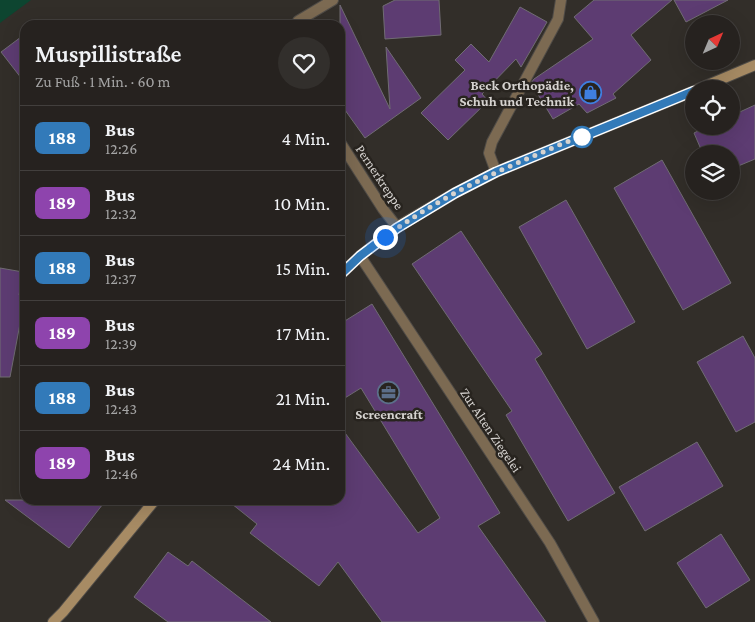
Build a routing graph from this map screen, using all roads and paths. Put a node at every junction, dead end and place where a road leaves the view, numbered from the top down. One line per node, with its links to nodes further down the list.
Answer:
1 (333, 0): 3 (street)
2 (561, 0): 8 (street)
3 (300, 20)
4 (755, 65): 5 (main road)
5 (719, 80)
6 (685, 94): 8 (main road)
7 (345, 150): 9 (street, Pernerkreppe)
8 (496, 172): 9 (main road)
9 (397, 228): 10 (main road)
10 (360, 256): 11 (main road); 14 (street, Zur Alten Ziegelei)
11 (345, 270)
12 (151, 505): 13 (main road)
13 (53, 622)
14 (594, 622)

